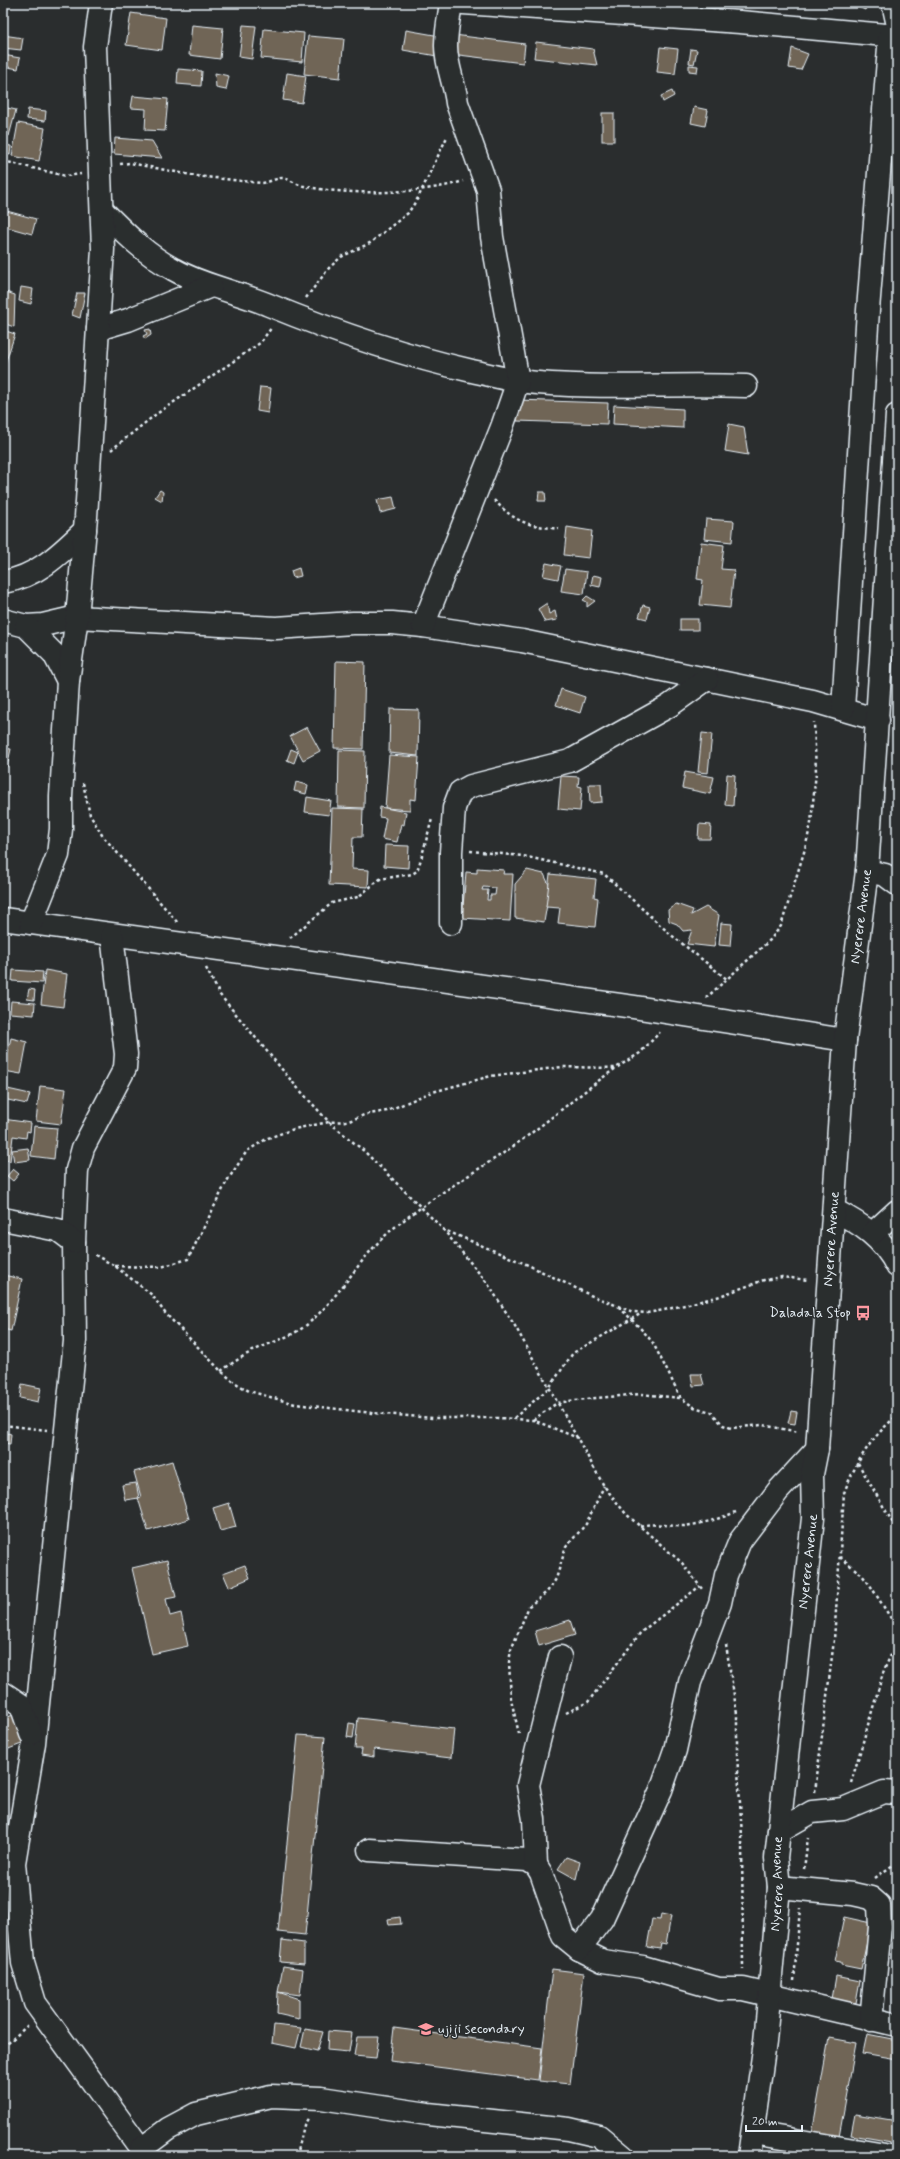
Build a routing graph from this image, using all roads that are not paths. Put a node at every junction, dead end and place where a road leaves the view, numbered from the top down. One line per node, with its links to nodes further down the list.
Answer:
1 (101, 3): 6 (street)
2 (451, 3): 9 (street)
3 (464, 3): 5 (street)
4 (893, 3): 5 (street)
5 (895, 31): 21 (street)
6 (102, 210): 7 (street); 8 (street)
7 (211, 286): 8 (street); 9 (street)
8 (98, 329): 12 (street)
9 (518, 381): 10 (street); 18 (street)
10 (746, 386)
11 (897, 415): 13 (street, Nyerere Avenue)
12 (85, 530): 14 (street); 15 (street)
13 (892, 575): 22 (street, Nyerere Avenue)
14 (3, 582)
15 (77, 617): 17 (street); 18 (street); 20 (street)
16 (3, 620): 17 (street)
17 (26, 626): 20 (street)
18 (423, 626): 19 (street)
19 (707, 679): 21 (street); 27 (street)
20 (68, 681): 26 (street)
21 (843, 709): 22 (street)
22 (878, 720): 23 (street, Nyerere Avenue)
23 (867, 871): 24 (street); 29 (street, Nyerere Avenue)
24 (897, 884)
25 (3, 919): 26 (street)
26 (31, 923): 28 (street)
27 (452, 923)
28 (112, 935): 29 (street); 34 (street)
29 (845, 1040): 30 (street, Nyerere Avenue)
30 (834, 1210): 33 (street); 36 (street, Nyerere Avenue)
31 (897, 1211): 33 (street)
32 (3, 1219): 34 (street)
33 (873, 1234): 35 (street)
34 (74, 1242): 39 (street)
35 (894, 1256)
36 (817, 1442): 41 (street, Nyerere Avenue); 46 (street)
37 (560, 1657): 43 (street)
38 (3, 1693): 39 (street)
39 (34, 1743): 45 (street)
40 (897, 1792): 41 (street)
41 (779, 1831): 44 (street, Nyerere Avenue)
42 (369, 1850): 43 (street)
43 (536, 1865): 46 (street)
44 (779, 1887): 47 (street, Nyerere Avenue); 48 (street)
45 (12, 1943): 51 (street)
46 (578, 1948): 47 (street)
47 (768, 1996): 48 (street); 50 (street, Nyerere Avenue)
48 (871, 2020): 49 (street)
49 (897, 2026)
50 (753, 2133): 53 (street, Nyerere Avenue); 54 (street)
51 (142, 2152): 52 (street)
52 (623, 2156)
53 (749, 2156)
54 (890, 2156)

